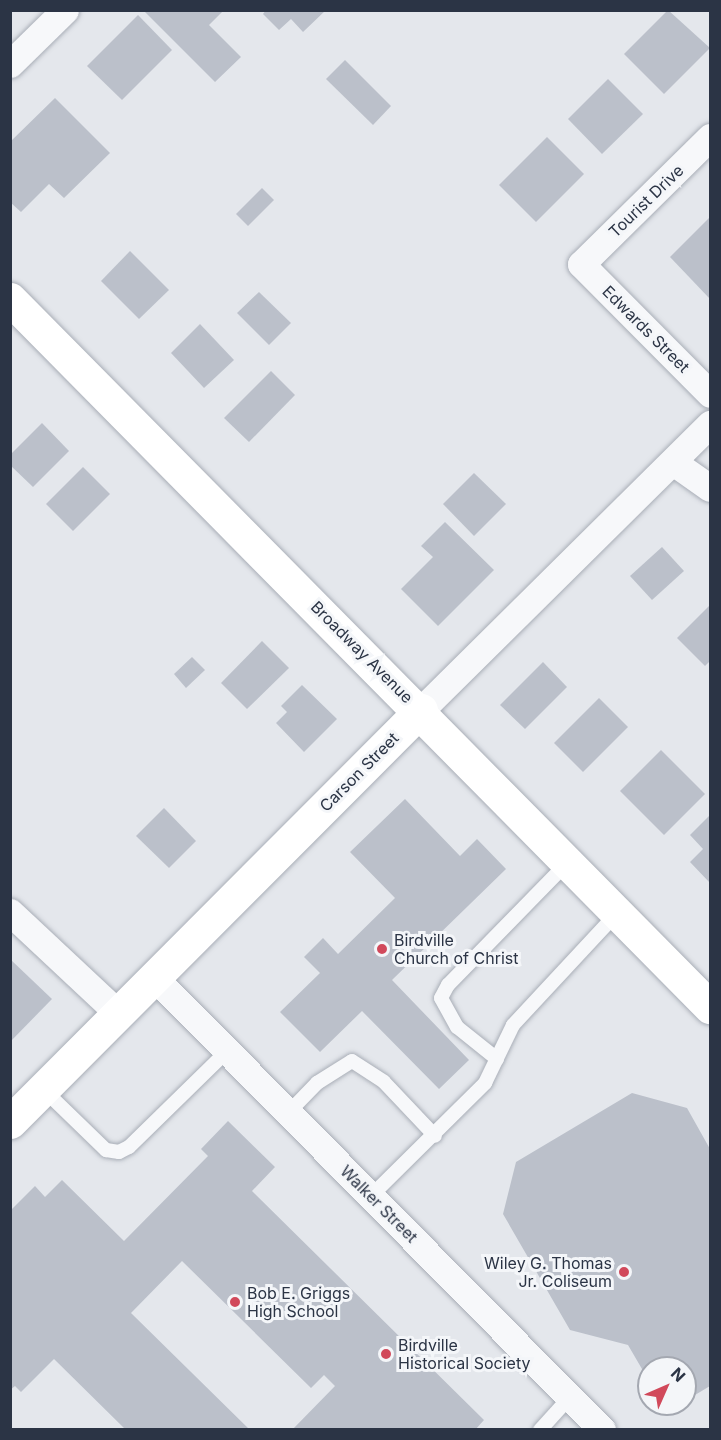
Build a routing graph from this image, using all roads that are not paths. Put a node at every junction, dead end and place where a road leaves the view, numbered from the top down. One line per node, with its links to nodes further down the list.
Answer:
1 (65, 10): 2 (street)
2 (10, 64)
3 (711, 137): 4 (street, Tourist Drive)
4 (581, 264): 6 (street, Edwards Street)
5 (10, 299): 10 (main road, Broadway Avenue)
6 (711, 394)
7 (711, 424): 8 (street, Carson Street)
8 (673, 462): 9 (street); 10 (street, Carson Street)
9 (711, 489)
10 (421, 710): 11 (main road, Broadway Avenue); 14 (main road, Carson Street)
11 (569, 861): 13 (main road, Broadway Avenue); 18 (lane)
12 (10, 912): 16 (street)
13 (618, 912): 15 (main road, Broadway Avenue); 18 (lane)
14 (155, 978): 16 (main road, Carson Street); 17 (street, Walker Street)
15 (709, 1002)
16 (119, 1014): 19 (main road, Carson Street)
17 (227, 1051): 19 (lane); 20 (street, Walker Street)
18 (496, 1059): 22 (lane)
19 (43, 1089): 21 (main road, Carson Street)
20 (288, 1113): 22 (lane); 23 (street, Walker Street)
21 (10, 1122)
22 (435, 1136): 23 (lane)
23 (371, 1196): 24 (street, Walker Street)
24 (570, 1397): 25 (lane); 26 (street, Walker Street)
25 (540, 1430)
26 (602, 1430)

